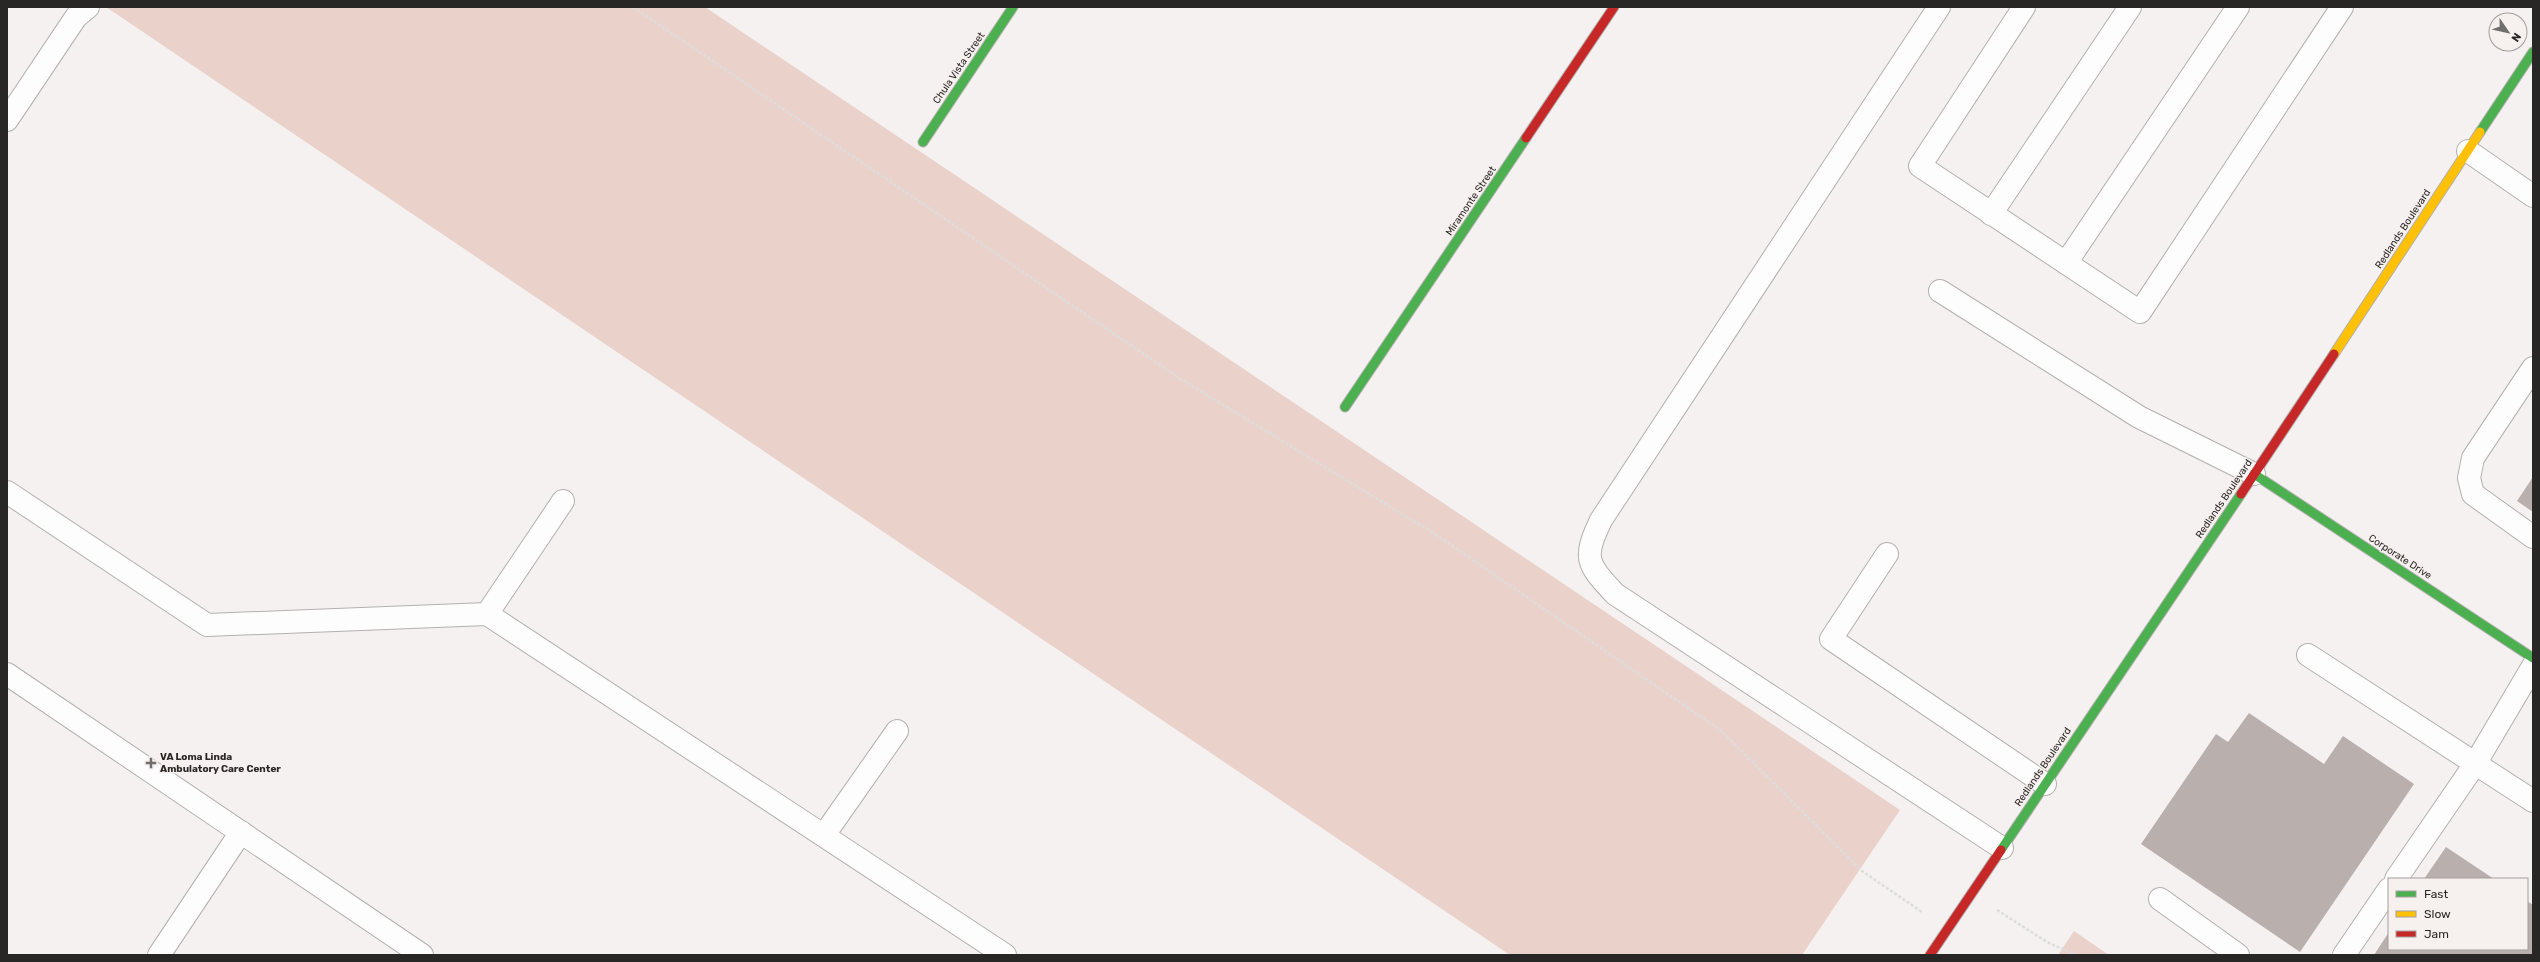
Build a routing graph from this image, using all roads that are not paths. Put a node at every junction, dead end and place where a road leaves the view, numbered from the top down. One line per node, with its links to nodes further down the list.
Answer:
1 (88, 7): 10 (lane)
2 (1013, 7): 11 (main road, Chula Vista Street)
3 (1614, 7): 18 (main road, Miramonte Street)
4 (1940, 7): 35 (lane)
5 (2024, 7): 14 (lane)
6 (2130, 7): 14 (lane)
7 (2238, 7): 15 (lane)
8 (2342, 7): 15 (lane)
9 (2533, 52): 12 (main road, Redlands Boulevard)
10 (7, 120)
11 (923, 142)
12 (2468, 151): 13 (lane); 19 (main road, Redlands Boulevard)
13 (2533, 196)
14 (1991, 214): 15 (lane)
15 (2066, 263)
16 (1940, 291): 19 (lane)
17 (2533, 368): 22 (lane)
18 (1345, 407)
19 (2254, 474): 26 (main road, Corporate Drive); 31 (main road, Redlands Boulevard)
20 (7, 492): 24 (lane)
21 (562, 501): 24 (lane)
22 (2533, 537)
23 (1888, 554): 31 (lane)
24 (487, 614): 34 (lane)
25 (2308, 655): 30 (lane)
26 (2533, 658)
27 (2533, 666): 30 (lane)
28 (7, 674): 33 (lane)
29 (897, 731): 34 (lane)
30 (2475, 764): 32 (lane); 36 (lane)
31 (2045, 784): 35 (main road, Redlands Boulevard)
32 (2533, 801)
33 (241, 832): 39 (lane); 40 (lane)
34 (824, 836): 41 (lane)
35 (2002, 848): 42 (main road, Redlands Boulevard)
36 (2397, 878)
37 (2388, 890): 44 (lane)
38 (2160, 899): 43 (lane)
39 (160, 955)
40 (422, 955)
41 (1005, 955)
42 (1930, 955)
43 (2238, 955)
44 (2344, 955)

